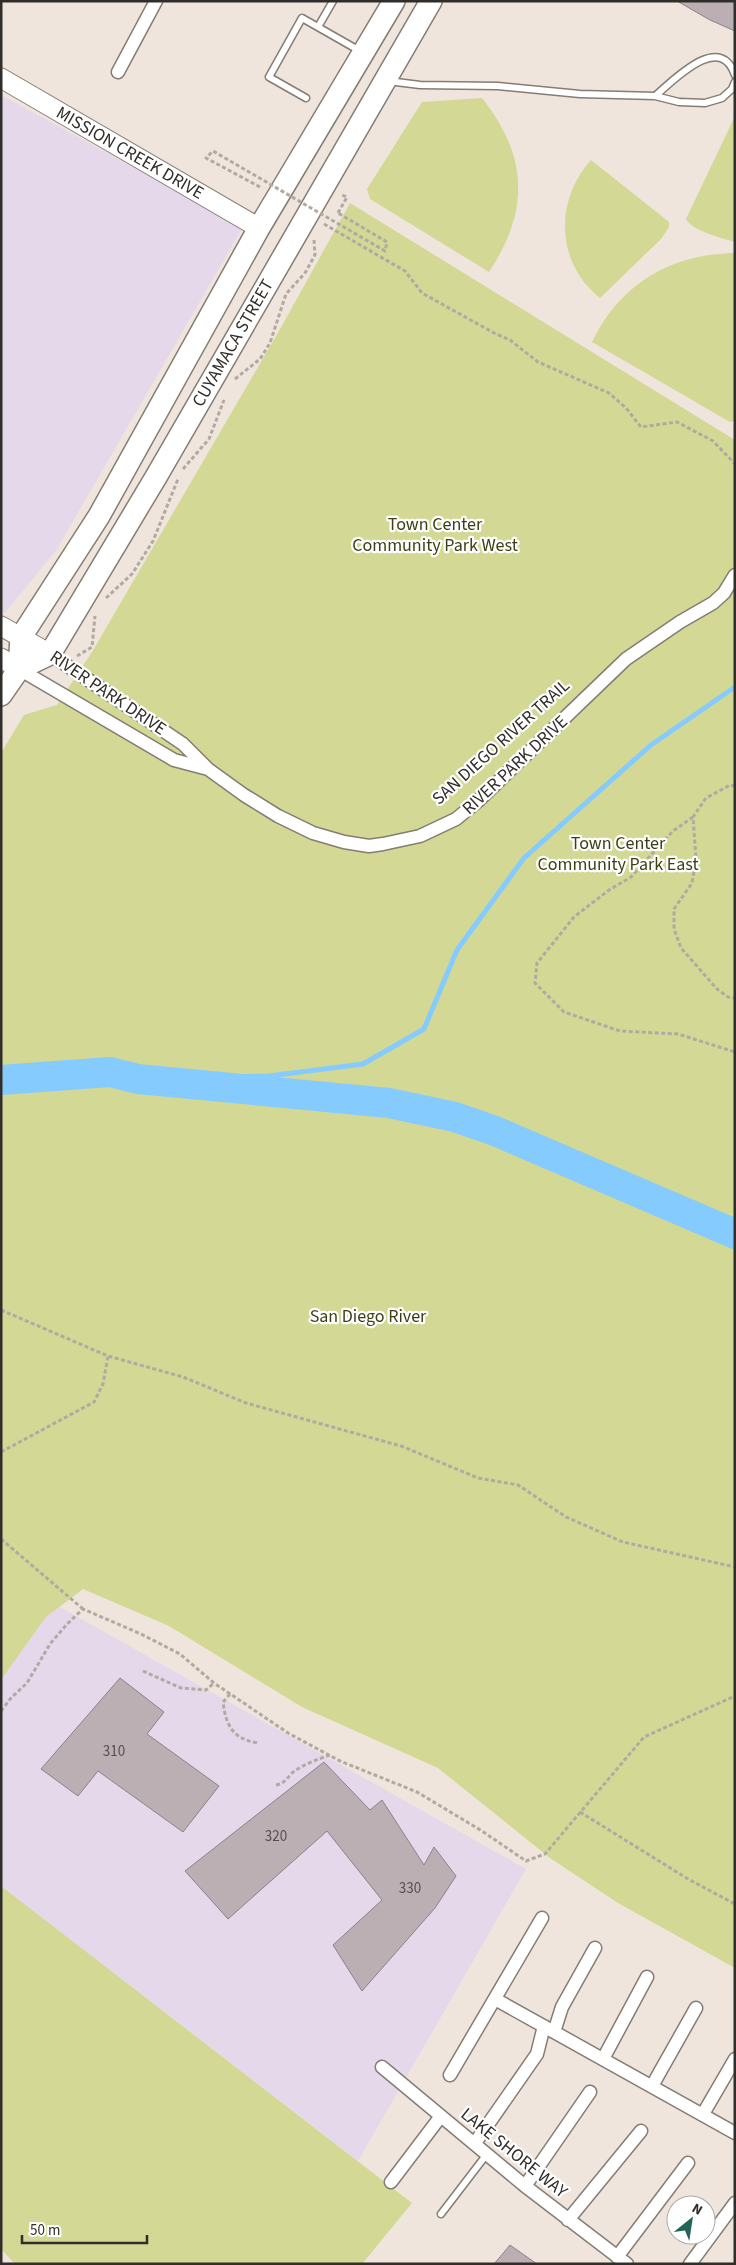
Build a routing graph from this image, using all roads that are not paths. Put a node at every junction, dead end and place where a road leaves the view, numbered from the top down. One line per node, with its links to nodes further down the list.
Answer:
1 (334, 1): 5 (lane)
2 (394, 1): 6 (main road, CUYAMACA STREET)
3 (431, 1): 7 (main road, CUYAMACA STREET)
4 (150, 4): 9 (street)
5 (318, 28): 8 (lane); 15 (lane)
6 (376, 32): 7 (main road); 8 (main road, CUYAMACA STREET)
7 (404, 50): 12 (main road, CUYAMACA STREET)
8 (363, 53): 16 (main road, CUYAMACA STREET)
9 (118, 72)
10 (735, 76): 14 (lane)
11 (1, 78): 16 (street, MISSION CREEK DRIVE)
12 (387, 80): 14 (lane); 20 (main road, CUYAMACA STREET)
13 (735, 82): 14 (lane)
14 (655, 96)
15 (306, 98)
16 (259, 228): 19 (main road, CUYAMACA STREET)
17 (735, 575): 23 (street, RIVER PARK DRIVE)
18 (1, 626): 19 (street, RIVER PARK DRIVE)
19 (20, 637): 20 (street, RIVER PARK DRIVE); 21 (main road)
20 (50, 654): 21 (main road); 23 (street, RIVER PARK DRIVE)
21 (10, 664): 22 (main road); 23 (street, RIVER PARK DRIVE)
22 (1, 695)
23 (208, 769)
24 (542, 1918): 27 (street)
25 (595, 1948): 29 (street)
26 (647, 1977): 30 (street)
27 (495, 1999): 29 (street); 33 (street)
28 (696, 2008): 34 (street)
29 (549, 2029): 30 (street); 40 (street)
30 (603, 2058): 34 (street)
31 (735, 2059): 36 (street)
32 (382, 2067): 37 (street, LAKE SHORE WAY)
33 (450, 2076)
34 (652, 2086): 36 (street)
35 (590, 2092): 44 (street)
36 (703, 2114): 39 (street)
37 (441, 2116): 40 (street, LAKE SHORE WAY); 43 (street)
38 (641, 2131): 47 (street)
39 (735, 2133)
40 (475, 2143): 41 (street, LAKE SHORE WAY)
41 (487, 2154): 44 (street, LAKE SHORE WAY); 46 (lane)
42 (688, 2163): 48 (street)
43 (391, 2182)
44 (525, 2186): 47 (street, LAKE SHORE WAY)
45 (735, 2203): 49 (street)
46 (441, 2214)
47 (568, 2220): 48 (street, LAKE SHORE WAY)
48 (622, 2260)
49 (690, 2264)

